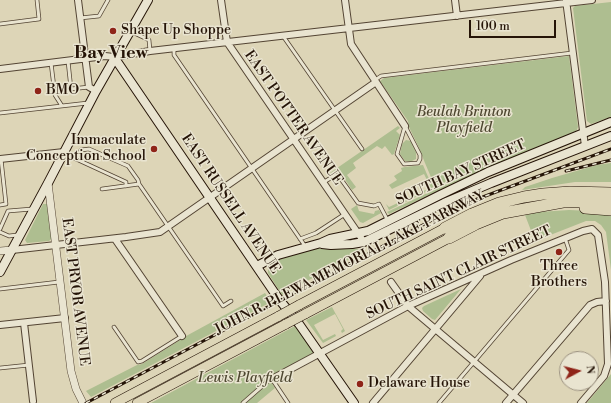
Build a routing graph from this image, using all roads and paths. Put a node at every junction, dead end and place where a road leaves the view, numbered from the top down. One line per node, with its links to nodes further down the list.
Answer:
1 (37, 0): 12 (lane)
2 (78, 0): 11 (street)
3 (108, 0): 11 (lane)
4 (148, 0): 14 (main road)
5 (220, 0): 16 (street, EAST POTTER AVENUE)
6 (345, 0): 13 (street)
7 (455, 0): 10 (street)
8 (592, 0): 9 (street)
9 (566, 2): 10 (street); 19 (street)
10 (457, 16): 13 (street)
11 (80, 18): 21 (street)
12 (0, 24)
13 (348, 28): 15 (street); 25 (street)
14 (130, 31): 18 (lane); 20 (main road)
15 (283, 36): 16 (street); 29 (lane)
16 (227, 42): 17 (street); 35 (street, EAST POTTER AVENUE)
17 (174, 49): 18 (street); 43 (lane)
18 (150, 51): 20 (street)
19 (573, 53): 25 (lane); 33 (street)
20 (114, 57): 21 (street); 26 (main road); 53 (main road, EAST RUSSELL AVENUE)
21 (85, 59): 22 (street); 26 (street)
22 (68, 61): 23 (street); 26 (lane)
23 (51, 63): 24 (street); 28 (lane)
24 (0, 68)
25 (375, 81): 29 (street); 32 (street)
26 (92, 89): 27 (main road)
27 (89, 103): 28 (lane); 39 (main road)
28 (62, 106): 30 (lane)
29 (335, 110): 35 (street); 37 (lane)
30 (0, 113)
31 (611, 122): 33 (main road, SOUTH BAY STREET)
32 (405, 126): 32 (lane)
33 (583, 134): 36 (street); 38 (main road, SOUTH BAY STREET)
34 (611, 136): 36 (main road, SOUTH BAY STREET)
35 (293, 140): 43 (street); 44 (street, EAST POTTER AVENUE)
36 (585, 146): 42 (main road, SOUTH BAY STREET)
37 (362, 149)
38 (541, 151): 42 (main road); 52 (main road, SOUTH BAY STREET)
39 (64, 152): 40 (street); 41 (lane); 45 (main road)
40 (0, 159): 56 (lane)
41 (76, 159): 46 (lane); 47 (lane)
42 (545, 162): 55 (main road, SOUTH BAY STREET)
43 (251, 168): 53 (street); 70 (lane)
44 (323, 182): 60 (street, EAST POTTER AVENUE); 61 (lane)
45 (48, 183): 58 (main road); 73 (street, EAST PRYOR AVENUE)
46 (139, 184): 47 (lane); 62 (lane)
47 (126, 186): 48 (lane)
48 (102, 188)
49 (611, 188): 50 (highway)
50 (570, 192): 51 (highway, JOHN R. PLEWA MEMORIAL LAKE PARKWAY); 66 (highway, JOHN R. PLEWA MEMORIAL LAKE PARKWAY)
51 (611, 193)
52 (440, 194): 55 (main road); 61 (main road, SOUTH BAY STREET)
53 (210, 197): 62 (street); 77 (main road, EAST RUSSELL AVENUE)
54 (611, 201): 57 (highway, JOHN R. PLEWA MEMORIAL LAKE PARKWAY)
55 (444, 203): 71 (main road, SOUTH BAY STREET)
56 (0, 205)
57 (537, 207): 59 (highway); 66 (highway, JOHN R. PLEWA MEMORIAL LAKE PARKWAY)
58 (34, 209): 63 (lane); 67 (main road)
59 (611, 210)
60 (345, 214): 65 (street, EAST POTTER AVENUE); 70 (lane)
61 (388, 221): 65 (main road, SOUTH BAY STREET)
62 (168, 226): 69 (street); 83 (lane)
63 (0, 229)
64 (0, 232): 67 (lane)
65 (358, 233): 71 (street, EAST POTTER AVENUE); 72 (main road, SOUTH BAY STREET)
66 (447, 233): 100 (main road, JOHN R. PLEWA MEMORIAL LAKE PARKWAY, bridge); 101 (main road, JOHN R. PLEWA MEMORIAL LAKE PARKWAY, bridge)
67 (20, 235): 75 (main road)
68 (565, 238): 79 (street, SOUTH SAINT CLAIR STREET); 84 (street, SOUTH SAINT CLAIR STREET); 93 (lane)
69 (115, 239): 73 (street); 91 (street)
70 (300, 239): 74 (lane)
71 (364, 242): 72 (main road, SOUTH BAY STREET)
72 (321, 243): 74 (main road, SOUTH BAY STREET)
73 (57, 245): 75 (street); 80 (street, EAST PRYOR AVENUE)
74 (306, 247): 77 (main road, SOUTH BAY STREET)
75 (12, 250): 76 (street); 78 (main road)
76 (0, 251)
77 (257, 266): 92 (main road, EAST RUSSELL AVENUE)
78 (0, 272)
79 (481, 274): 85 (street, SOUTH SAINT CLAIR STREET); 90 (street)
80 (61, 282): 82 (lane); 86 (street, EAST PRYOR AVENUE)
81 (391, 282): 85 (street)
82 (0, 289)
83 (231, 301)
84 (606, 301): 97 (street); 109 (street)
85 (408, 306): 90 (street); 92 (street, SOUTH SAINT CLAIR STREET)
86 (65, 318): 87 (street); 99 (street, EAST PRYOR AVENUE)
87 (24, 323): 88 (street); 94 (street)
88 (0, 325)
89 (114, 327): 91 (lane)
90 (436, 329): 93 (street); 105 (street)
91 (182, 336)
92 (320, 354): 96 (street, SOUTH SAINT CLAIR STREET); 104 (main road, EAST RUSSELL AVENUE)
93 (474, 362): 97 (street); 106 (lane)
94 (29, 365): 95 (lane); 98 (street)
95 (0, 368)
96 (270, 380): 102 (lane); 103 (lane)
97 (513, 394): 107 (street); 108 (street)
98 (33, 402)
99 (83, 403)
100 (115, 403)
101 (137, 403)
102 (243, 403)
103 (288, 403)
104 (354, 403)
105 (373, 403)
106 (439, 403)
107 (506, 403)
108 (523, 403)
109 (581, 403)

